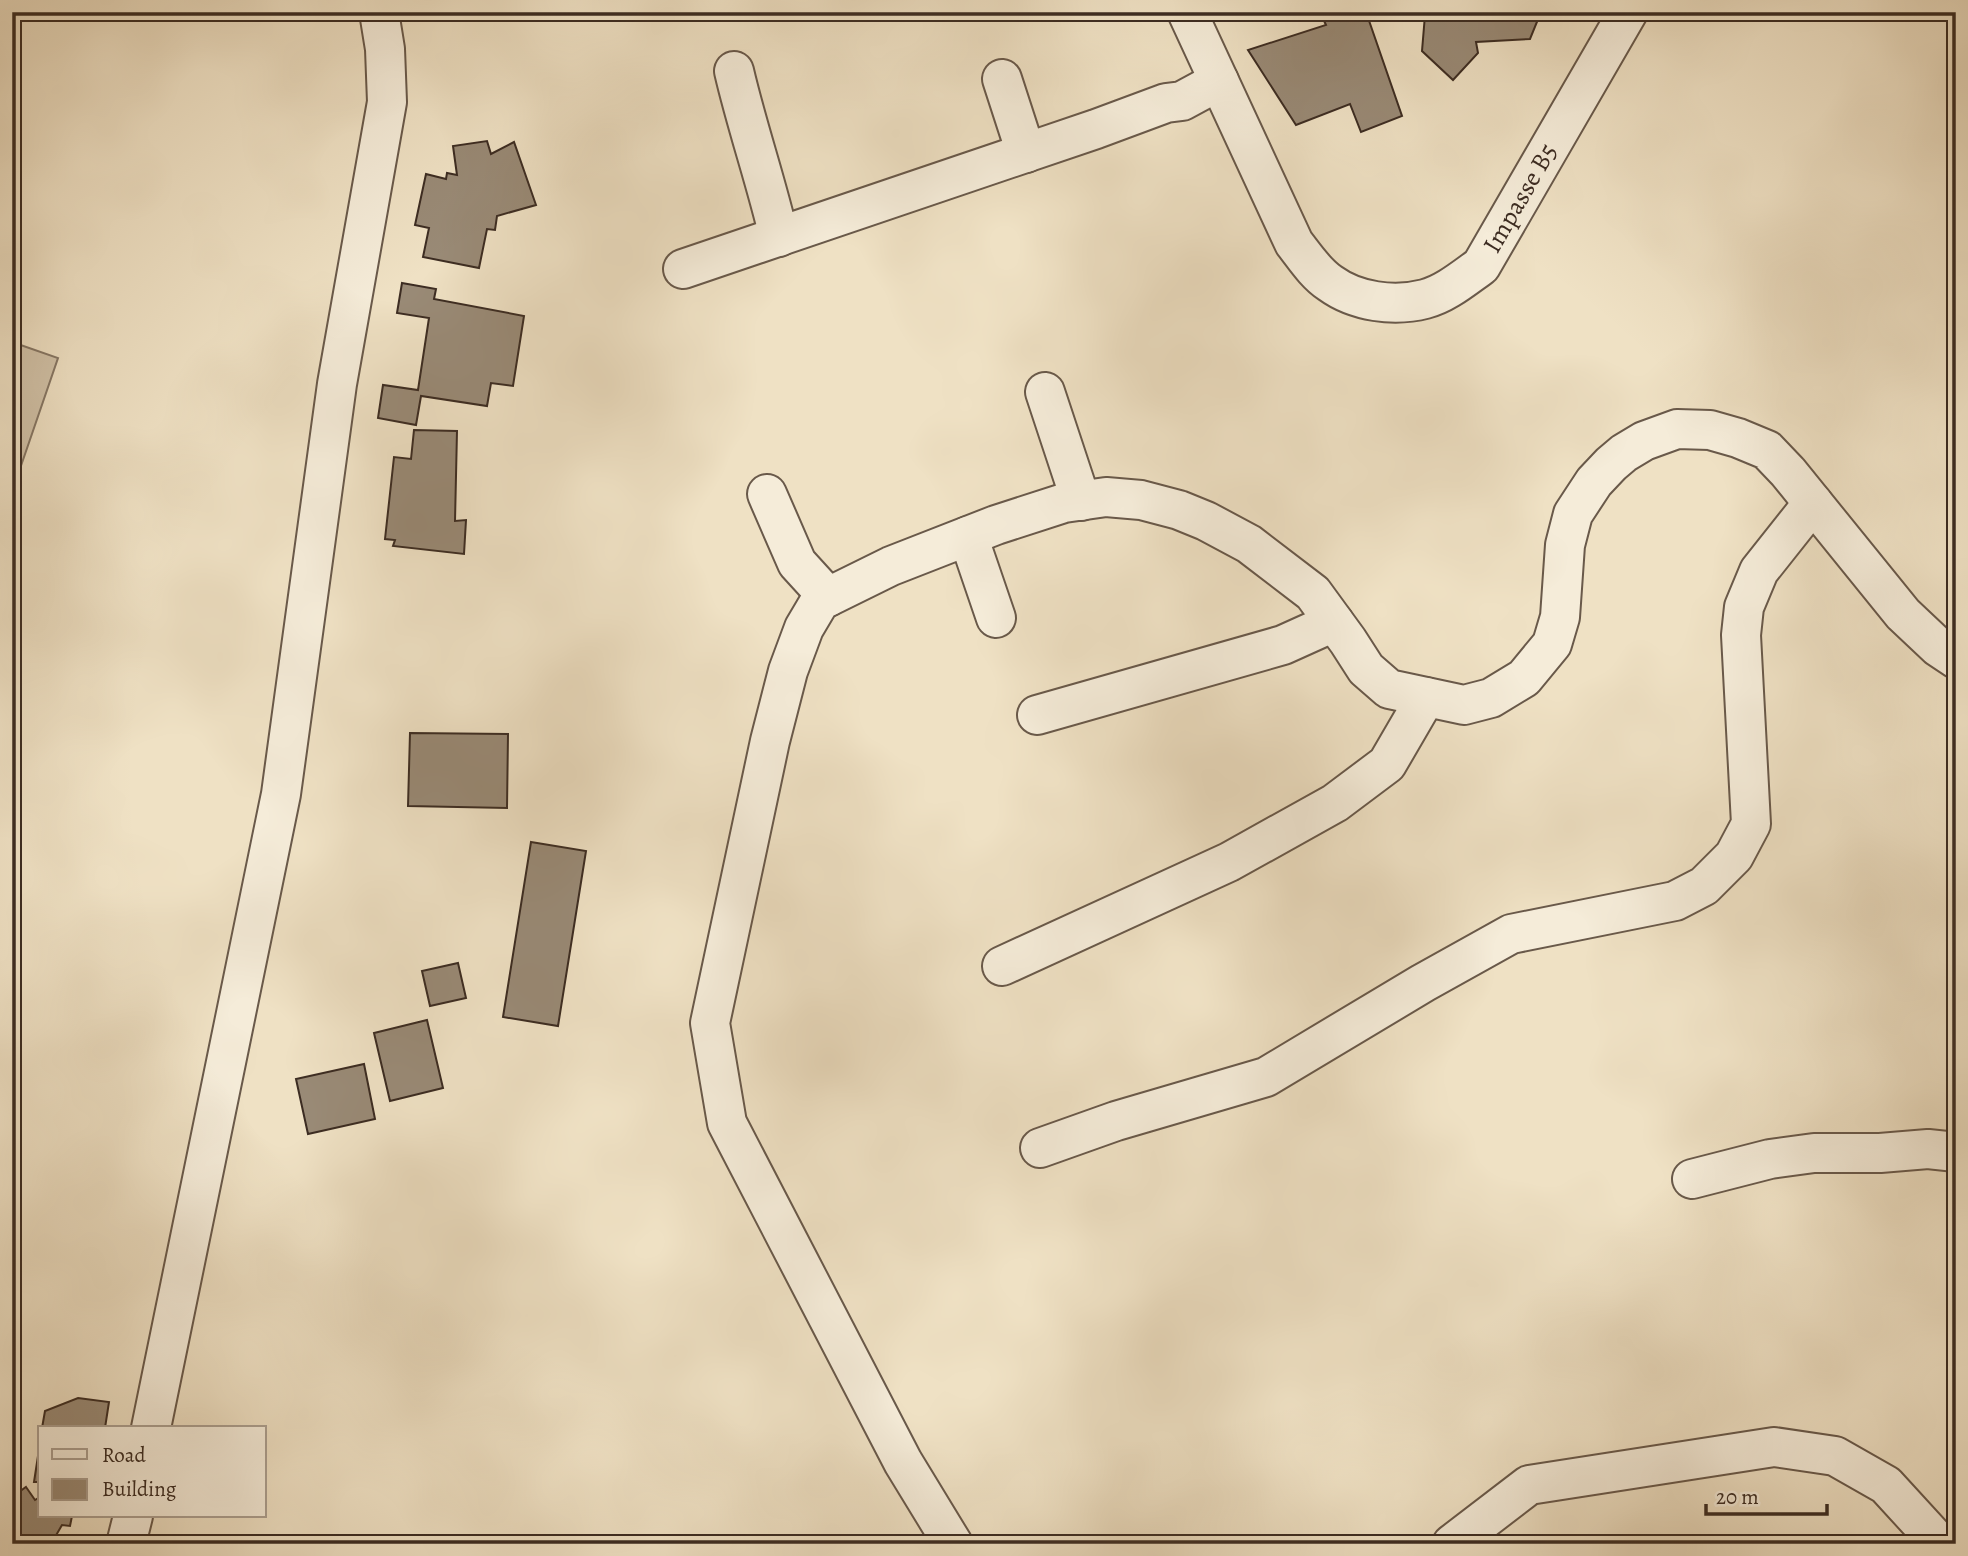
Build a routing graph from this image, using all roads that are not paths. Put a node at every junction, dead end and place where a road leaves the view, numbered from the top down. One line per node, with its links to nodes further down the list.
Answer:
1 (379, 12): 25 (street)
2 (1187, 12): 6 (street, Impasse B5)
3 (1628, 12): 6 (street, Impasse B5)
4 (734, 71): 8 (street)
5 (1002, 79): 7 (street)
6 (1219, 81): 7 (street)
7 (1026, 153): 8 (street)
8 (779, 237): 9 (street)
9 (683, 269)
10 (1045, 393): 12 (street)
11 (768, 494): 15 (street)
12 (1081, 501): 14 (street); 17 (street)
13 (1813, 503): 18 (street); 19 (street); 22 (street)
14 (968, 536): 15 (street); 16 (street)
15 (828, 597): 28 (street)
16 (996, 618)
17 (1334, 622): 19 (street); 20 (street)
18 (1956, 659)
19 (1426, 697): 21 (street)
20 (1037, 715)
21 (1002, 966)
22 (1040, 1148)
23 (1956, 1152): 24 (street)
24 (1692, 1179)
25 (151, 1426)
26 (132, 1518): 27 (street)
27 (126, 1544)
28 (953, 1544)
29 (1452, 1544): 30 (street)
30 (1940, 1544)

